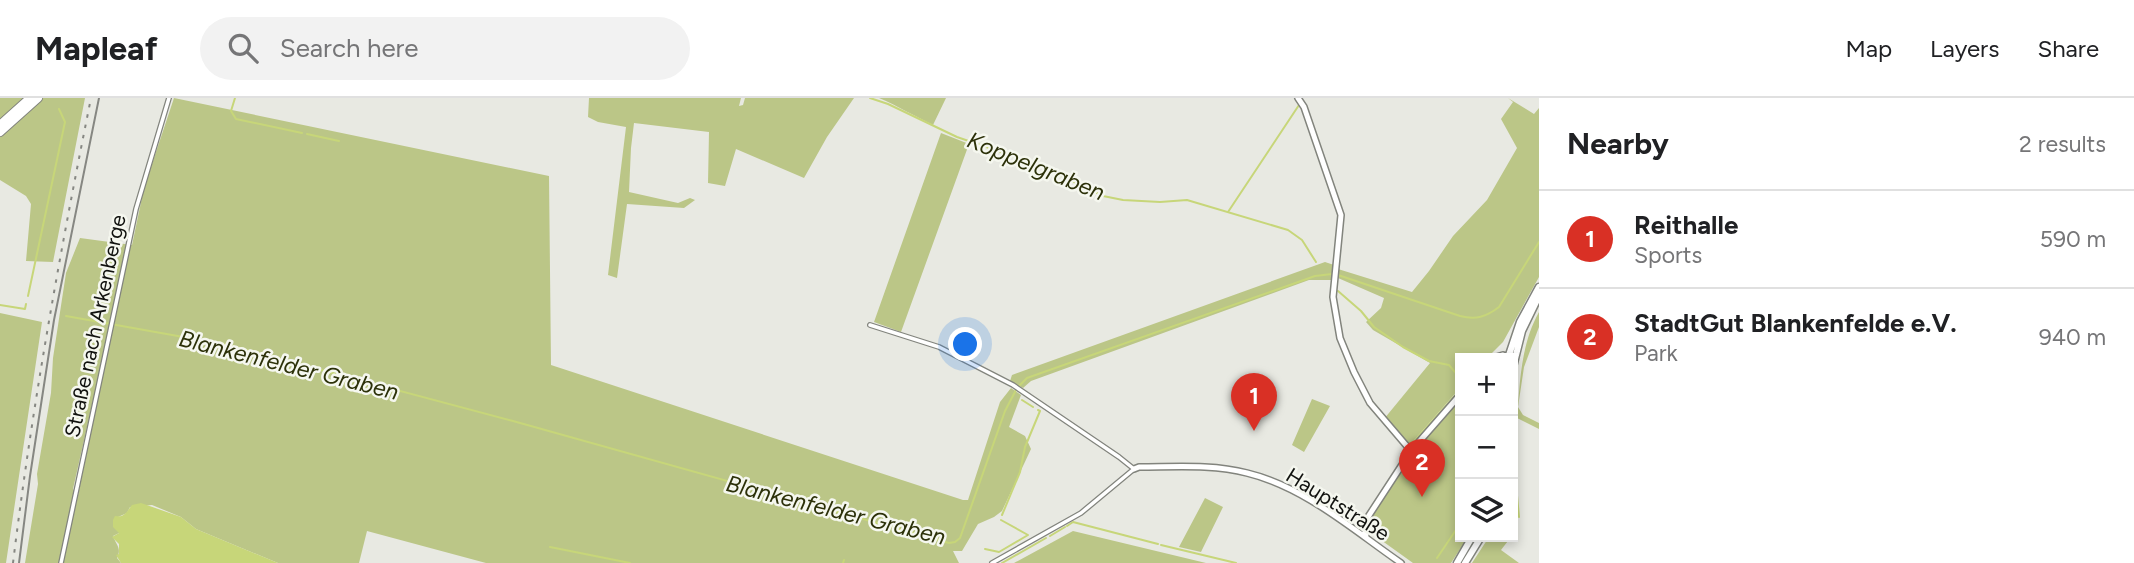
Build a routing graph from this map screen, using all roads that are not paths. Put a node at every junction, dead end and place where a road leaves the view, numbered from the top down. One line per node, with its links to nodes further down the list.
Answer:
1 (30, 98): 5 (highway)
2 (38, 98): 6 (highway)
3 (169, 98): 20 (street, Straße nach Arkenberge)
4 (1298, 98): 13 (street)
5 (0, 125)
6 (0, 132)
7 (1539, 287): 10 (main road)
8 (1539, 296): 11 (main road)
9 (870, 325): 14 (street)
10 (1510, 353)
11 (1516, 353)
12 (1455, 401): 13 (street)
13 (1411, 451): 15 (street)
14 (1134, 469): 16 (street, Hauptstraße); 21 (street)
15 (1364, 524): 16 (street); 17 (street)
16 (1355, 528): 17 (street, Hauptstraße)
17 (1366, 537): 22 (street, Hauptstraße)
18 (1469, 542): 23 (main road)
19 (1478, 542): 24 (main road)
20 (61, 563)
21 (992, 563)
22 (1401, 563)
23 (1457, 563)
24 (1465, 563)

